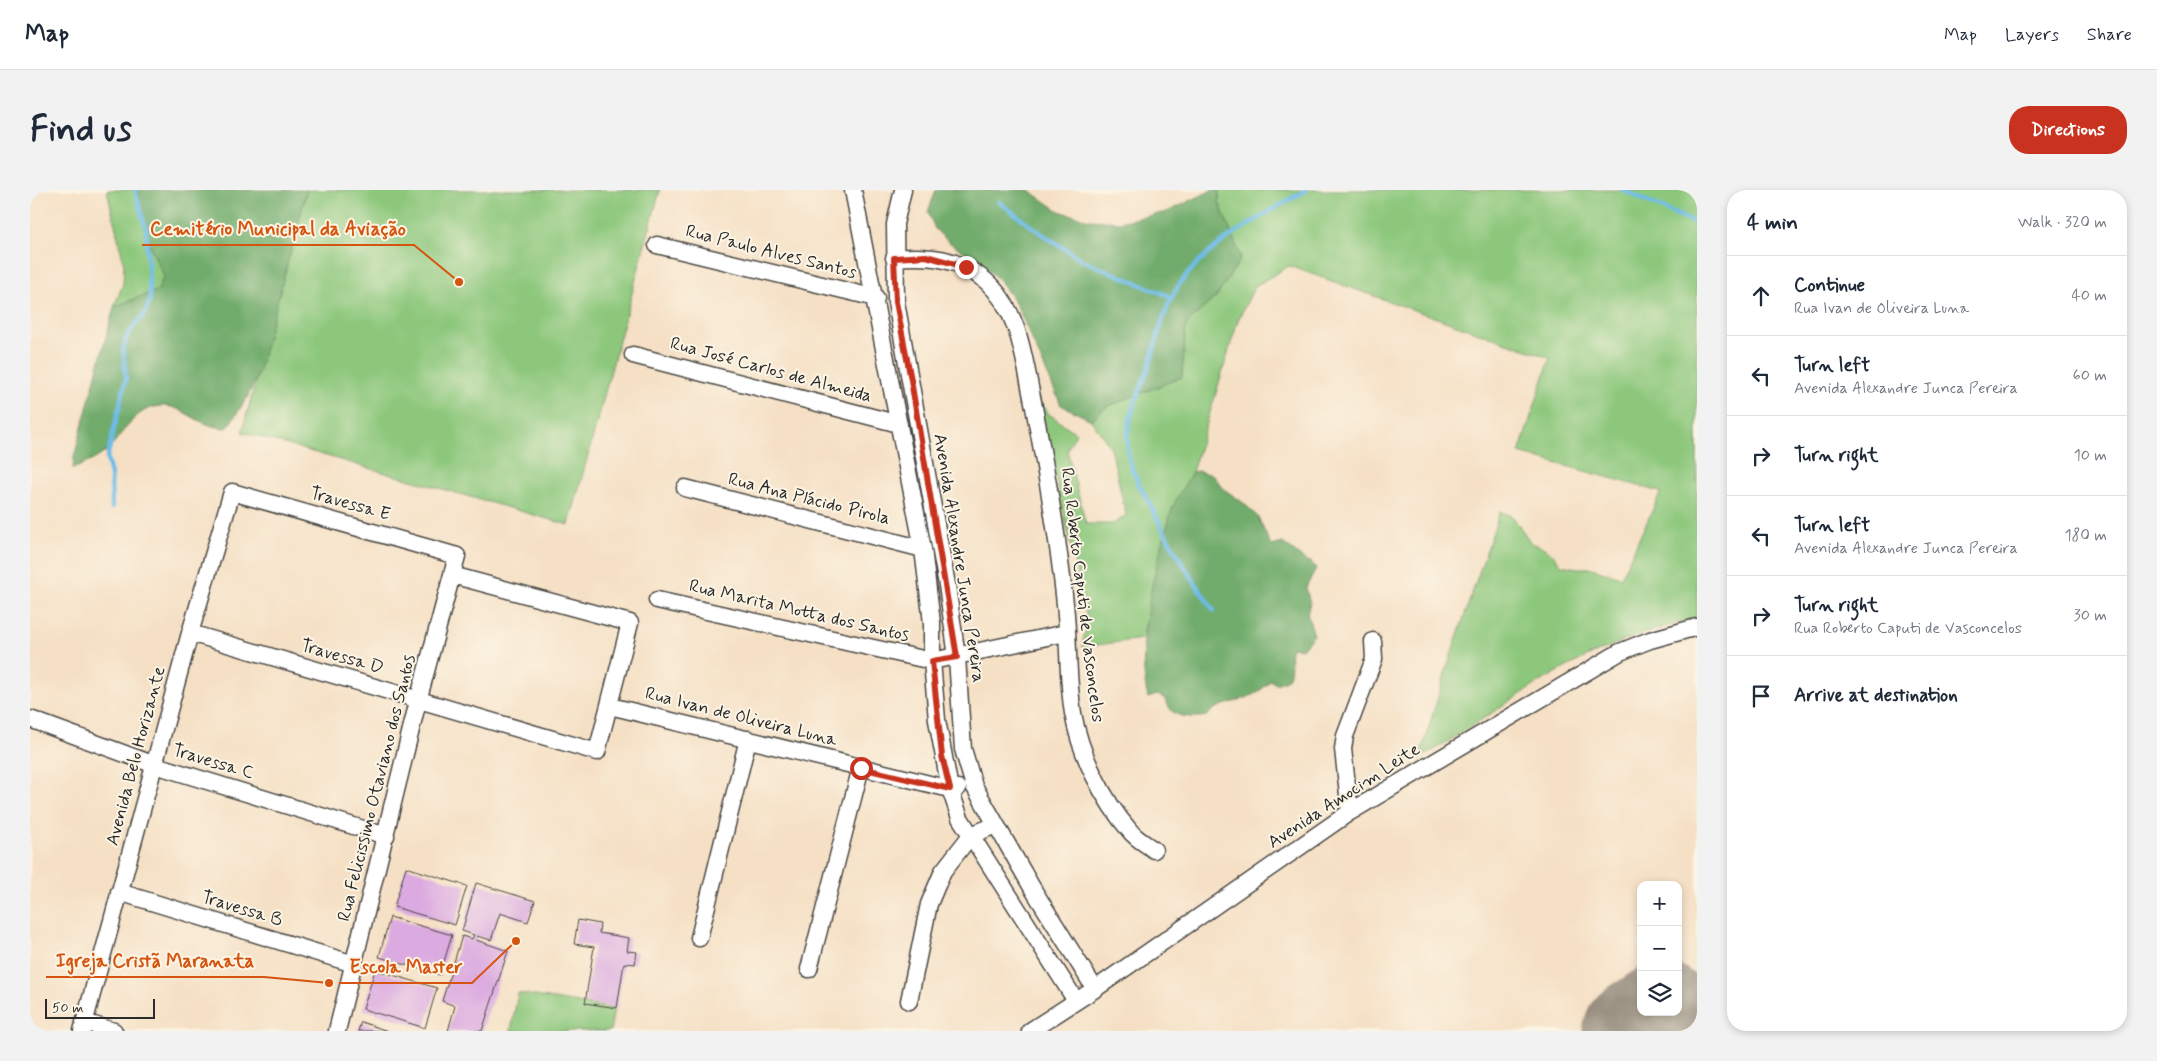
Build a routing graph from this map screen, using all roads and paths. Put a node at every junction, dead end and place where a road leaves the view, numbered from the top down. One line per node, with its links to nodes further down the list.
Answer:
1 (853, 190): 5 (street, Avenida Alexandre Junca Pereira)
2 (903, 190): 4 (street, Avenida Alexandre Junca Pereira)
3 (657, 245): 5 (street, Rua Paulo Alves Santos)
4 (894, 258): 16 (street, Rua Roberto Caputi de Vasconcelos); 18 (street, Avenida Alexandre Junca Pereira)
5 (876, 298): 7 (street, Avenida Alexandre Junca Pereira)
6 (634, 355): 7 (street, Rua José Carlos de Almeida)
7 (899, 424): 10 (street, Avenida Alexandre Junca Pereira)
8 (685, 488): 10 (street, Rua Ana Plácido Pirola)
9 (232, 492): 11 (street, Travessa E); 15 (street, Avenida Belo Horizante)
10 (923, 549): 19 (street, Avenida Alexandre Junca Pereira)
11 (457, 556): 12 (street, Rua Felicissimo Otaviano dos Santos)
12 (452, 575): 20 (street, Rua Felicissimo Otaviano dos Santos); 21 (street)
13 (657, 600): 19 (street, Rua Marita Motta dos Santos)
14 (1697, 627): 28 (street, Avenida Amocim Leite)
15 (190, 633): 20 (street, Travessa D); 24 (street, Avenida Belo Horizante)
16 (1066, 633): 18 (street); 32 (street, Rua Roberto Caputi de Vasconcelos)
17 (1373, 641): 28 (street)
18 (957, 657): 19 (street); 26 (street, Avenida Alexandre Junca Pereira)
19 (932, 661): 27 (street, Avenida Alexandre Junca Pereira)
20 (418, 701): 21 (street, Travessa D); 31 (street, Rua Felicissimo Otaviano dos Santos)
21 (610, 706): 23 (street, Rua Ivan de Oliveira Luna)
22 (30, 719): 24 (street, Travessa C)
23 (748, 739): 25 (street, Rua Ivan de Oliveira Luna); 34 (street)
24 (155, 765): 31 (street, Travessa C); 33 (street, Avenida Belo Horizante)
25 (861, 768): 27 (street, Rua Ivan de Oliveira Luna); 36 (street)
26 (974, 786): 27 (street); 29 (street, Avenida Alexandre Junca Pereira)
27 (950, 789): 30 (street, Avenida Alexandre Junca Pereira)
28 (1350, 812): 37 (street, Avenida Amocim Leite)
29 (996, 825): 30 (street); 37 (street, Avenida Alexandre Junca Pereira)
30 (971, 835): 38 (street); 39 (street, Avenida Alexandre Junca Pereira)
31 (386, 836): 35 (street, Rua Felicissimo Otaviano dos Santos)
32 (1154, 850)
33 (119, 892): 35 (street, Travessa B); 40 (street, Avenida Belo Horizante)
34 (699, 938)
35 (354, 964): 42 (street, Rua Felicissimo Otaviano dos Santos)
36 (809, 969)
37 (1095, 989): 39 (street, Avenida Amocim Leite)
38 (909, 1001)
39 (1076, 1001): 43 (street, Avenida Amocim Leite)
40 (83, 1026): 41 (street)
41 (114, 1031)
42 (337, 1031)
43 (1030, 1031)

